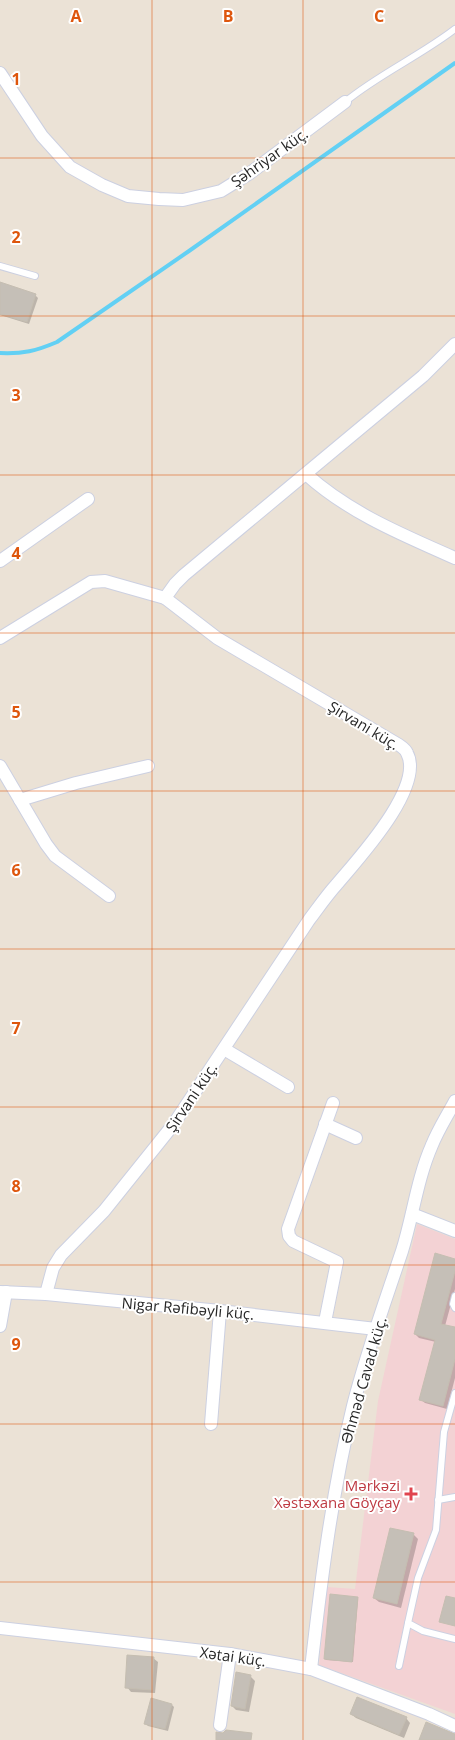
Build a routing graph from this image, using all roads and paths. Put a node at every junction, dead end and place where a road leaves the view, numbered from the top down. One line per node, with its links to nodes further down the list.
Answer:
1 (455, 29): 3 (lane)
2 (0, 73): 3 (street, Şəhriyar küç.)
3 (346, 102)
4 (0, 266): 5 (lane)
5 (35, 276)
6 (455, 344): 7 (street)
7 (306, 474): 9 (street); 11 (street)
8 (88, 499): 10 (street)
9 (455, 558)
10 (0, 560)
11 (165, 598): 12 (street); 17 (street, Şirvani küç.)
12 (0, 638)
13 (0, 766): 15 (street)
14 (148, 766): 15 (street)
15 (20, 800): 16 (street)
16 (109, 896)
17 (224, 1049): 18 (street); 26 (street, Şirvani küç.)
18 (288, 1087)
19 (455, 1101): 23 (street, Əhməd Cavad küç.)
20 (333, 1103): 21 (street)
21 (325, 1124): 22 (street); 30 (street)
22 (356, 1138)
23 (412, 1214): 24 (street); 32 (street, Əhməd Cavad küç.)
24 (455, 1231)
25 (3, 1292): 26 (street, Nigar Rəfibəyli küç.); 31 (street)
26 (46, 1294): 29 (street, Nigar Rəfibəyli küç.)
27 (455, 1296): 28 (lane)
28 (455, 1308)
29 (220, 1311): 30 (street, Nigar Rəfibəyli küç.); 34 (street)
30 (325, 1322): 32 (street, Nigar Rəfibəyli küç.)
31 (0, 1326)
32 (376, 1329): 42 (street, Əhməd Cavad küç.)
33 (455, 1393): 36 (lane)
34 (211, 1424)
35 (455, 1497): 36 (lane)
36 (438, 1500): 37 (lane)
37 (408, 1623): 39 (lane); 41 (lane)
38 (0, 1628): 40 (street, Xətai küç.)
39 (455, 1640)
40 (230, 1654): 42 (street, Xətai küç.); 43 (street)
41 (398, 1666)
42 (311, 1668): 44 (street, Xətai küç.)
43 (220, 1725)
44 (455, 1726)

